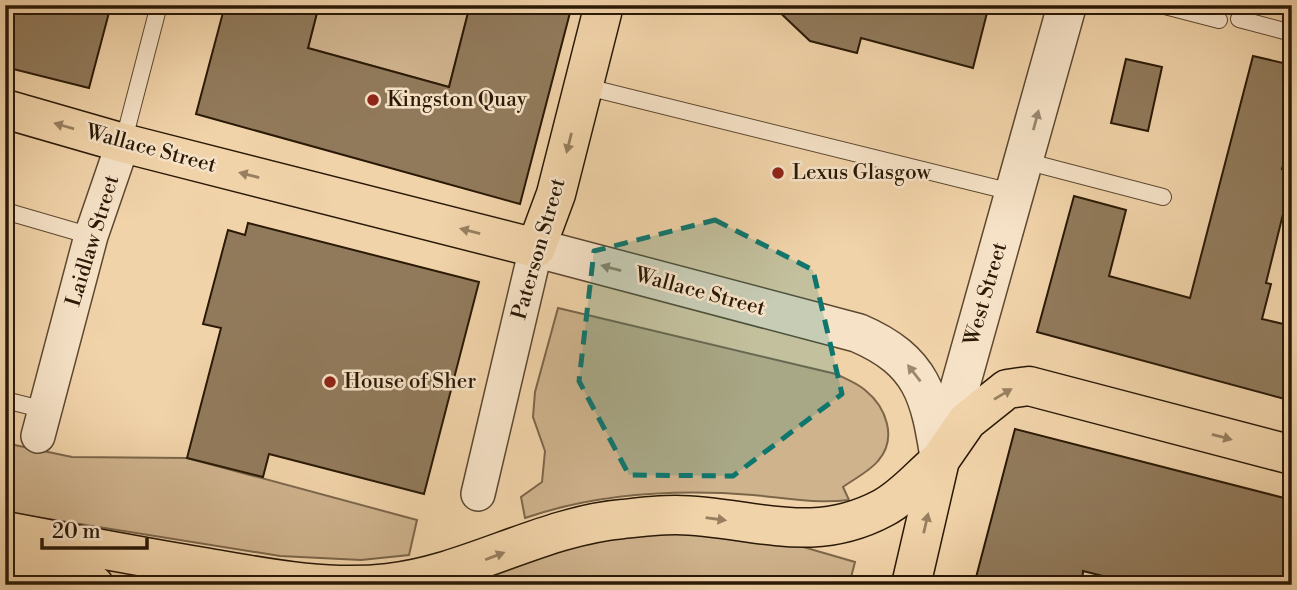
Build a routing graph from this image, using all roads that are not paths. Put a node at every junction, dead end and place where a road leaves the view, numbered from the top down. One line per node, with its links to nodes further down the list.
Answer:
1 (159, 5): 10 (lane, Laidlaw Street)
2 (604, 5): 8 (main road, Paterson Street)
3 (1067, 5): 11 (street, West Street, one-way to 3)
4 (1161, 5): 6 (lane)
5 (1239, 19): 7 (lane)
6 (1219, 20)
7 (1292, 33)
8 (583, 86): 11 (lane); 15 (main road, Paterson Street, one-way to 15)
9 (5, 109): 10 (main road, Wallace Street, one-way to 9)
10 (123, 143): 14 (street, Laidlaw Street); 15 (main road, Wallace Street, one-way to 10)
11 (1020, 177): 12 (lane); 19 (street, West Street)
12 (1163, 197)
13 (5, 211): 14 (lane)
14 (91, 236): 17 (street, Laidlaw Street)
15 (536, 248): 19 (street, Wallace Street, one-way to 15); 20 (street, Paterson Street)
16 (5, 400): 17 (lane)
17 (41, 423)
18 (1292, 455): 19 (main road, one-way to 18)
19 (940, 460): 21 (main road, one-way to 19); 24 (main road, West Street, one-way to 19)
20 (478, 494)
21 (5, 531)
22 (5, 570): 23 (main road)
23 (94, 585)
24 (911, 585)

